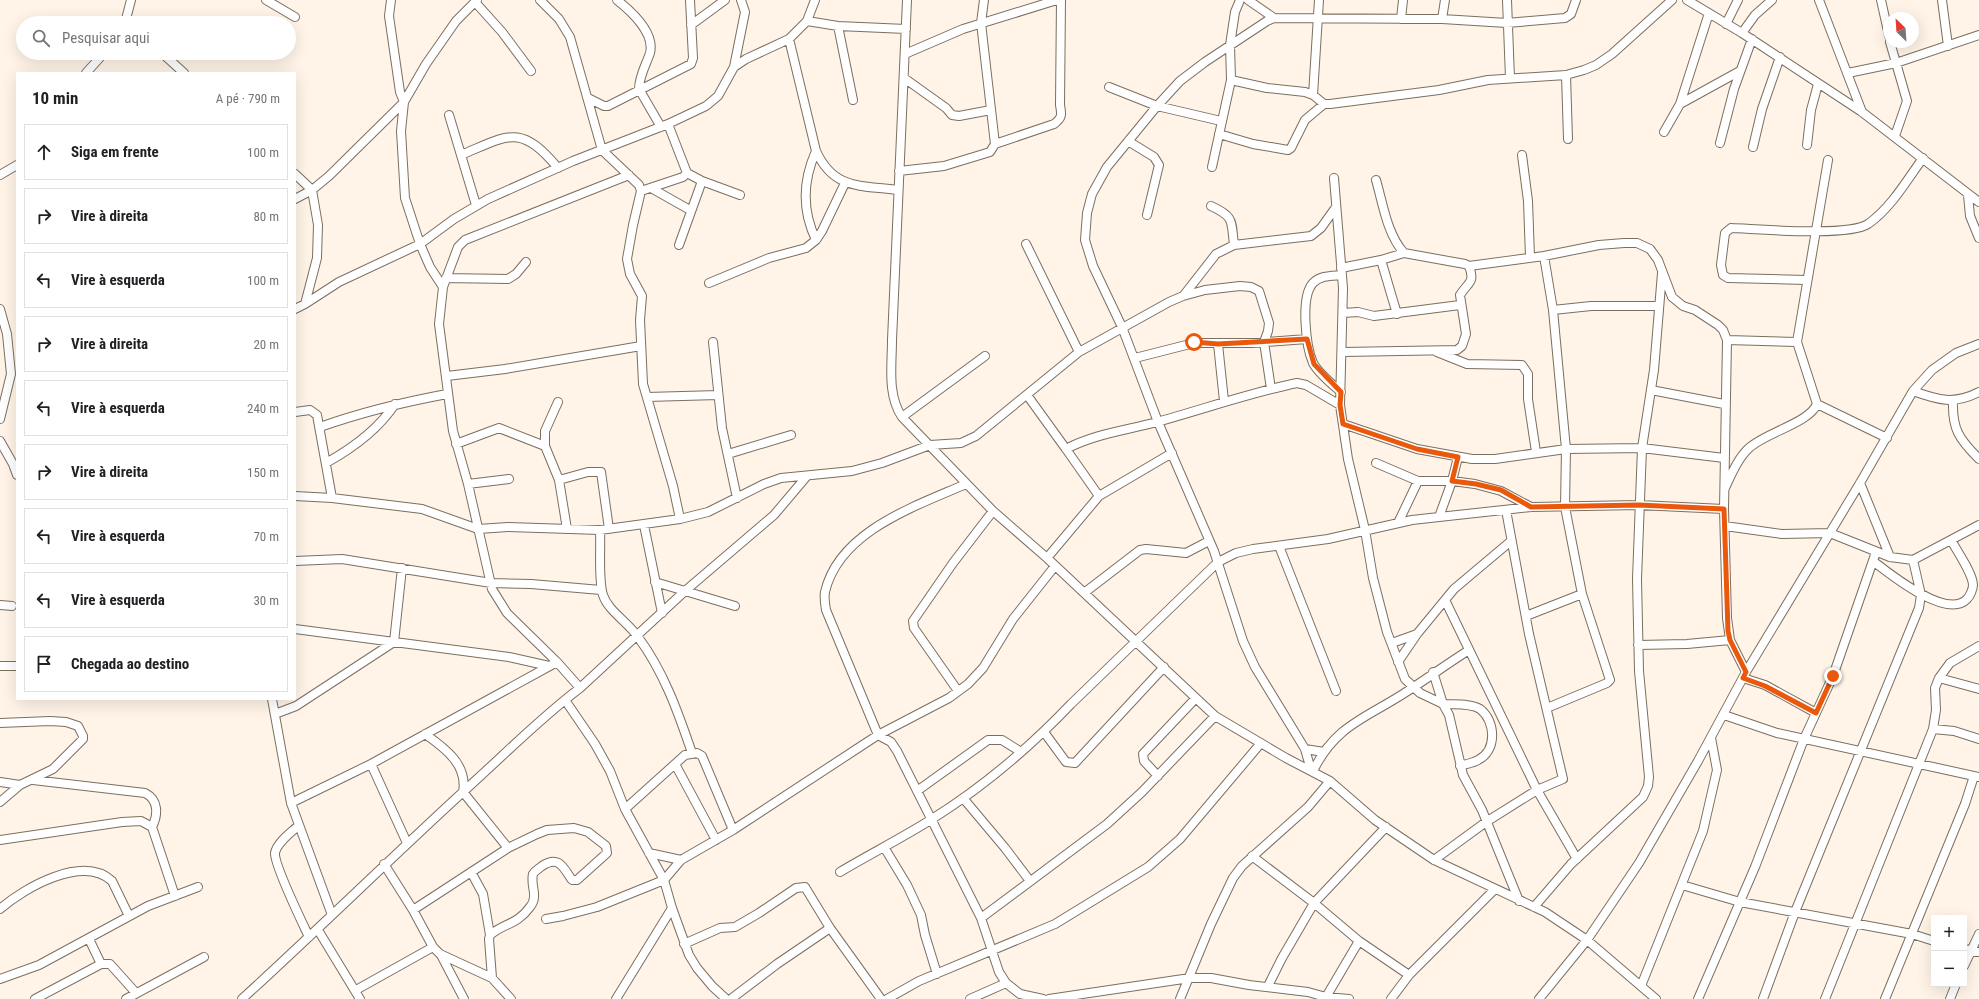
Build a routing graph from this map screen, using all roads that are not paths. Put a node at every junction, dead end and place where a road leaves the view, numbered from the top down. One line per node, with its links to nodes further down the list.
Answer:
1 (131, 0): 31 (street)
2 (266, 0): 32 (street)
3 (391, 0): 72 (street)
4 (540, 0): 70 (street)
5 (690, 0): 41 (street)
6 (725, 0): 41 (street)
7 (742, 0): 56 (street)
8 (815, 0): 37 (street)
9 (907, 0): 43 (street)
10 (983, 0): 39 (street)
11 (1057, 0): 39 (street)
12 (1061, 0): 87 (street)
13 (1240, 0): 48 (street)
14 (1248, 0): 33 (street)
15 (1319, 0): 34 (street)
16 (1403, 0): 35 (street)
17 (1445, 0): 36 (street)
18 (1507, 0): 38 (street)
19 (1576, 0): 38 (street)
20 (1672, 0): 62 (street)
21 (1738, 0): 40 (street)
22 (1772, 0): 44 (street)
23 (1819, 0): 61 (street)
24 (1881, 0): 29 (street)
25 (1942, 0): 49 (street)
26 (476, 1): 57 (street); 72 (street)
27 (621, 2): 68 (street)
28 (1691, 2): 30 (street)
29 (1884, 12)
30 (1708, 13): 40 (street); 74 (street)
31 (128, 16)
32 (293, 16)
33 (1274, 18): 34 (street); 48 (street)
34 (1319, 19): 35 (street); 69 (street)
35 (1401, 19): 36 (street)
36 (1442, 19): 38 (street)
37 (807, 21): 42 (street); 46 (street)
38 (1508, 23): 64 (street)
39 (981, 24): 51 (street); 76 (street)
40 (1726, 24): 44 (street)
41 (691, 25): 68 (street)
42 (838, 26): 43 (street); 71 (street)
43 (906, 29): 51 (street)
44 (1742, 33): 47 (street)
45 (1979, 36): 49 (street)
46 (789, 39): 56 (street); 91 (street)
47 (1752, 39): 52 (street); 58 (street)
48 (1230, 45): 65 (street); 75 (street)
49 (1948, 46): 55 (street)
50 (1892, 48): 55 (street)
51 (905, 54): 63 (street)
52 (1780, 58): 66 (street); 89 (street)
53 (98, 60): 59 (street)
54 (170, 60): 60 (street)
55 (1896, 63): 61 (street); 83 (street)
56 (734, 67): 80 (street)
57 (531, 70)
58 (1740, 71): 74 (street); 86 (street)
59 (87, 72)
60 (183, 72)
61 (1848, 73): 77 (street)
62 (1566, 75): 64 (street); 84 (street)
63 (904, 78): 76 (street); 99 (street)
64 (1510, 78): 73 (street)
65 (1231, 80): 69 (street); 79 (street)
66 (1818, 84): 77 (street); 88 (street)
67 (1109, 87): 75 (street)
68 (639, 89): 70 (street); 80 (street)
69 (1313, 95): 73 (street)
70 (588, 98): 90 (street)
71 (853, 100)
72 (404, 102): 109 (street); 124 (street)
73 (1324, 104): 82 (street)
74 (1680, 104): 81 (street)
75 (1157, 106): 79 (street); 85 (street)
76 (991, 110): 87 (street)
77 (1862, 112): 83 (street)
78 (449, 115): 92 (street)
79 (1221, 121): 82 (street)
80 (664, 125): 90 (street); 100 (street)
81 (1664, 132)
82 (1219, 134): 97 (street)
83 (1895, 136): 94 (street)
84 (1568, 139)
85 (1128, 141): 120 (street); 149 (street)
86 (1720, 143)
87 (995, 144): 99 (street)
88 (1807, 145)
89 (1754, 147)
90 (602, 150): 98 (street); 103 (street)
91 (816, 152): 107 (street); 123 (street)
92 (461, 155): 98 (street); 116 (street)
93 (1522, 156): 130 (street)
94 (1923, 158): 113 (street); 121 (street)
95 (1828, 160): 121 (street)
96 (16, 166): 101 (street)
97 (1212, 167)
98 (558, 168): 116 (street)
99 (899, 171): 110 (street)
100 (688, 173): 106 (street); 108 (street)
101 (0, 174)
102 (296, 175): 109 (street)
103 (629, 175): 111 (street); 136 (street)
104 (1334, 178): 118 (street)
105 (1376, 180): 128 (street)
106 (702, 181): 112 (street); 119 (street)
107 (845, 183): 110 (street); 123 (street)
108 (651, 188): 111 (street); 119 (street)
109 (312, 190): 114 (street); 141 (street)
110 (897, 190): 183 (street)
111 (641, 191): 157 (street)
112 (740, 195)
113 (1968, 195): 115 (street); 122 (street)
114 (296, 198)
115 (1979, 202)
116 (476, 205): 124 (street)
117 (1211, 206): 127 (street)
118 (1336, 207): 127 (street); 134 (street)
119 (690, 210): 126 (street)
120 (1147, 215)
121 (1816, 231): 137 (street); 137 (street)
122 (1979, 238)
123 (816, 240): 138 (street)
124 (420, 244): 139 (street); 141 (street)
125 (1026, 244): 159 (street)
126 (679, 245)
127 (1234, 245): 140 (street)
128 (1404, 253): 131 (street); 133 (street)
129 (1544, 256): 130 (street); 135 (street); 145 (street)
130 (1530, 257): 133 (street)
131 (1381, 260): 134 (street); 148 (street)
132 (526, 262): 136 (street)
133 (1469, 266): 142 (street)
134 (1341, 271): 147 (street); 150 (street)
135 (1662, 273): 143 (street); 151 (street)
136 (446, 278): 139 (street)
137 (1806, 280): 154 (street)
138 (710, 283)
139 (443, 287): 165 (street)
140 (1183, 296): 149 (street); 153 (street)
141 (305, 304): 144 (street)
142 (1460, 305): 148 (street); 158 (street)
143 (1660, 306): 145 (street); 167 (street)
144 (296, 308)
145 (1553, 310): 196 (street)
146 (0, 311): 164 (street)
147 (1343, 314): 148 (street); 160 (street)
148 (1397, 314)
149 (1122, 327): 159 (street); 162 (street)
150 (1307, 339): 153 (street); 169 (street)
151 (1726, 340): 154 (street); 179 (street)
152 (713, 342): 172 (street)
153 (1264, 342): 155 (street); 166 (street)
154 (1797, 342): 180 (street)
155 (1218, 344): 162 (street); 175 (street)
156 (1979, 344): 168 (street)
157 (641, 346): 165 (street); 174 (street)
158 (1434, 351): 160 (street); 197 (street)
159 (1080, 352): 173 (street)
160 (1342, 352): 169 (street)
161 (985, 356): 183 (street)
162 (1135, 358): 185 (street)
163 (0, 362): 164 (street)
164 (13, 364): 184 (street)
165 (447, 376): 171 (street)
166 (1271, 389): 175 (street); 181 (street)
167 (1651, 390): 179 (street); 194 (street)
168 (1913, 391): 176 (street); 189 (street)
169 (1341, 392): 181 (street)
170 (1979, 392): 176 (street)
171 (448, 394): 178 (street); 191 (street)
172 (718, 395): 174 (street); 199 (street)
173 (1027, 395): 192 (street); 195 (street)
174 (647, 397): 226 (street)
175 (1224, 401): 185 (street)
176 (1953, 401): 202 (street)
177 (558, 402): 193 (street)
178 (395, 404): 187 (street); 203 (street)
179 (1724, 404): 201 (street)
180 (1817, 404): 189 (street); 214 (street)
181 (1340, 405): 186 (street)
182 (296, 412): 187 (street)
183 (902, 417): 192 (street)
184 (0, 418)
185 (1158, 422): 195 (street); 198 (street)
186 (1343, 424): 200 (street); 235 (street)
187 (320, 427): 203 (street)
188 (791, 435): 199 (street)
189 (1887, 438): 211 (street)
190 (0, 441): 205 (street)
191 (456, 444): 193 (street); 212 (street)
192 (930, 444): 206 (street); 213 (street)
193 (545, 446): 208 (street)
194 (1642, 448): 196 (street); 201 (street); 219 (street)
195 (1066, 449): 216 (street)
196 (1566, 449): 197 (street); 221 (street)
197 (1536, 452): 200 (street)
198 (1172, 453): 216 (street); 238 (street)
199 (728, 454): 218 (street)
200 (1458, 457): 210 (street)
201 (1724, 458): 214 (street)
202 (1979, 459)
203 (326, 463): 217 (street)
204 (1376, 464): 209 (street)
205 (16, 472)
206 (806, 476): 218 (street); 254 (street)
207 (509, 479): 212 (street)
208 (559, 480): 232 (street); 233 (street)
209 (1418, 481): 210 (street); 227 (street)
210 (1452, 481): 220 (street); 225 (street)
211 (1860, 483): 236 (street); 242 (street)
212 (468, 484): 231 (street)
213 (966, 484): 224 (street); 300 (street)
214 (1724, 488): 222 (street)
215 (296, 496): 217 (street)
216 (1099, 496): 243 (street)
217 (332, 498): 231 (street)
218 (737, 498): 226 (street)
219 (1639, 505): 221 (street); 222 (street); 271 (street)
220 (1531, 507): 221 (street); 223 (street)
221 (1565, 507): 256 (street)
222 (1724, 509): 230 (street)
223 (1506, 510): 225 (street); 239 (street)
224 (993, 511): 243 (street); 285 (street)
225 (1440, 517): 227 (street)
226 (680, 519): 228 (street)
227 (1398, 523): 235 (street)
228 (644, 525): 233 (street); 250 (street)
229 (1979, 525): 237 (street)
230 (1725, 526): 236 (street); 267 (street)
231 (478, 529): 232 (street); 251 (street)
232 (567, 529): 234 (street)
233 (609, 529): 234 (street)
234 (600, 530): 253 (street)
235 (1365, 530): 240 (street); 270 (street)
236 (1830, 533): 241 (street); 280 (street)
237 (1951, 540): 244 (street); 252 (street)
238 (1209, 541): 247 (street); 255 (street)
239 (1511, 541): 258 (street); 263 (street)
240 (1279, 546): 247 (street); 286 (street)
241 (1876, 552): 242 (street); 246 (street)
242 (1890, 557): 244 (street)
243 (1047, 558): 248 (street)
244 (1913, 560): 257 (street)
245 (296, 561): 249 (street)
246 (1873, 561): 257 (street); 292 (street)
247 (1218, 562): 268 (street); 305 (street)
248 (1055, 566): 255 (street); 285 (street)
249 (402, 568): 251 (street); 269 (street)
250 (656, 582): 254 (street); 262 (street)
251 (491, 583): 253 (street); 275 (street)
252 (1976, 583): 257 (street)
253 (601, 590): 266 (street)
254 (685, 591): 261 (street); 262 (street)
255 (1084, 593): 268 (street)
256 (1582, 594): 263 (street); 291 (street)
257 (1921, 595): 308 (street)
258 (1445, 600): 265 (street); 273 (street)
259 (0, 605): 260 (street)
260 (12, 606)
261 (735, 606)
262 (662, 613): 266 (street)
263 (1526, 616): 291 (street)
264 (296, 629): 269 (street)
265 (1417, 634): 270 (street); 274 (street)
266 (637, 636): 282 (street); 309 (street)
267 (1730, 640): 271 (street); 280 (street)
268 (1135, 641): 278 (street); 298 (street)
269 (394, 642): 275 (street); 293 (street)
270 (1392, 643): 274 (street)
271 (1638, 645): 341 (street)
272 (1979, 646): 281 (street)
273 (1469, 650): 279 (street); 321 (street)
274 (1398, 662): 283 (street)
275 (553, 664): 282 (street); 299 (street)
276 (0, 666): 277 (street)
277 (16, 666)
278 (1164, 667): 287 (street); 298 (street)
279 (1433, 672): 283 (street); 290 (street)
280 (1744, 675): 292 (street); 294 (street)
281 (1939, 678): 284 (street); 297 (street)
282 (580, 688): 289 (street)
283 (1413, 688): 290 (street); 307 (street)
284 (1979, 690)
285 (958, 691): 300 (street)
286 (1336, 691)
287 (1195, 699): 295 (street); 315 (street)
288 (272, 700): 293 (street)
289 (565, 700): 323 (street); 327 (street)
290 (1443, 704): 313 (street); 313 (street)
291 (1547, 708): 321 (street)
292 (1816, 713): 302 (street)
293 (275, 714): 326 (street)
294 (1724, 715): 301 (street); 302 (street)
295 (1215, 716): 304 (street); 315 (street)
296 (0, 723): 317 (street)
297 (1933, 729): 303 (street); 312 (street)
298 (1044, 732): 306 (street)
299 (425, 734): 310 (street); 323 (street)
300 (878, 735): 322 (street); 333 (street)
301 (1711, 738): 349 (street); 374 (street)
302 (1804, 739): 308 (street); 354 (street)
303 (1979, 739)
304 (1261, 743): 314 (street); 379 (street)
305 (1305, 749): 307 (street); 314 (street)
306 (1021, 752): 322 (street); 324 (street)
307 (1324, 752): 314 (street)
308 (1861, 752): 312 (street); 360 (street)
309 (692, 753): 311 (street); 333 (street)
310 (371, 764): 326 (street); 336 (street)
311 (675, 764): 327 (street); 335 (street)
312 (1919, 764): 316 (street); 365 (street)
313 (1460, 766): 329 (street)
314 (1312, 771): 318 (street)
315 (1158, 776): 348 (street)
316 (1976, 776): 368 (street)
317 (31, 779): 320 (street); 331 (street)
318 (1330, 781): 332 (street); 340 (street)
319 (0, 782): 320 (street)
320 (20, 785): 325 (street)
321 (1536, 790): 329 (street); 341 (street)
322 (917, 791): 328 (street)
323 (463, 792): 336 (street); 338 (street)
324 (963, 798): 328 (street); 348 (street)
325 (0, 802)
326 (291, 803): 330 (street)
327 (625, 810): 339 (street)
328 (932, 819): 337 (street); 363 (street)
329 (1486, 822): 343 (street); 353 (street)
330 (299, 825): 361 (street); 371 (street)
331 (152, 827): 334 (street); 352 (street)
332 (1386, 827): 343 (street); 355 (street)
333 (733, 830): 335 (street)
334 (0, 840)
335 (716, 840): 342 (street)
336 (408, 843): 344 (street)
337 (884, 847): 346 (street); 383 (street)
338 (508, 848): 345 (street); 370 (street)
339 (649, 853): 342 (street); 347 (street)
340 (1252, 856): 355 (street); 387 (street)
341 (1577, 859): 356 (street)
342 (681, 860): 347 (street)
343 (1434, 860): 351 (street)
344 (384, 864): 359 (street); 361 (street)
345 (471, 872): 359 (street); 370 (street)
346 (840, 872)
347 (664, 880): 357 (street); 364 (street)
348 (1030, 881): 363 (street)
349 (1682, 885): 354 (street); 390 (street)
350 (198, 887): 352 (street)
351 (1494, 890): 353 (street); 384 (street)
352 (175, 896): 362 (street)
353 (1519, 901): 356 (street)
354 (1740, 902): 360 (street); 415 (street)
355 (1314, 903): 373 (street); 389 (street)
356 (1534, 907): 374 (street)
357 (672, 908): 376 (street); 402 (street)
358 (0, 909): 362 (street)
359 (413, 910): 377 (street)
360 (1795, 912): 365 (street); 416 (street)
361 (332, 915): 367 (street)
362 (129, 916): 372 (street)
363 (982, 918): 379 (street)
364 (546, 919)
365 (1856, 924): 368 (street); 417 (street)
366 (830, 928): 376 (street); 404 (street); 405 (street)
367 (318, 930): 371 (street); 392 (street)
368 (1912, 934): 375 (street); 418 (street)
369 (1979, 934): 378 (street)
370 (490, 935): 386 (street)
371 (309, 937): 398 (street)
372 (89, 939): 382 (street); 385 (street)
373 (1359, 940): 384 (street); 394 (street)
374 (1587, 940): 390 (street); 413 (street)
375 (1931, 940)
376 (684, 944): 403 (street)
377 (434, 947): 380 (street); 392 (street)
378 (1971, 951)
379 (991, 952): 383 (street); 388 (street)
380 (440, 954): 386 (street); 400 (street)
381 (204, 957): 393 (street)
382 (100, 964): 393 (street); 396 (street)
383 (937, 974): 406 (street)
384 (1409, 975): 412 (street)
385 (0, 978)
386 (492, 978): 401 (street)
387 (1190, 978): 389 (street); 409 (street); 410 (street)
388 (1006, 983): 395 (street); 407 (street)
389 (1268, 986): 394 (street)
390 (1640, 986): 414 (street)
391 (1955, 987): 419 (street)
392 (356, 990): 399 (street)
393 (136, 993): 397 (street)
394 (1326, 997): 411 (street)
395 (1035, 998): 408 (street)
396 (35, 999)
397 (126, 999)
398 (242, 999)
399 (360, 999)
400 (464, 999)
401 (511, 999)
402 (616, 999)
403 (726, 999)
404 (731, 999)
405 (881, 999)
406 (887, 999)
407 (970, 999)
408 (1043, 999)
409 (1049, 999)
410 (1180, 999)
411 (1348, 999)
412 (1391, 999)
413 (1538, 999)
414 (1656, 999)
415 (1698, 999)
416 (1763, 999)
417 (1825, 999)
418 (1885, 999)
419 (1950, 999)

